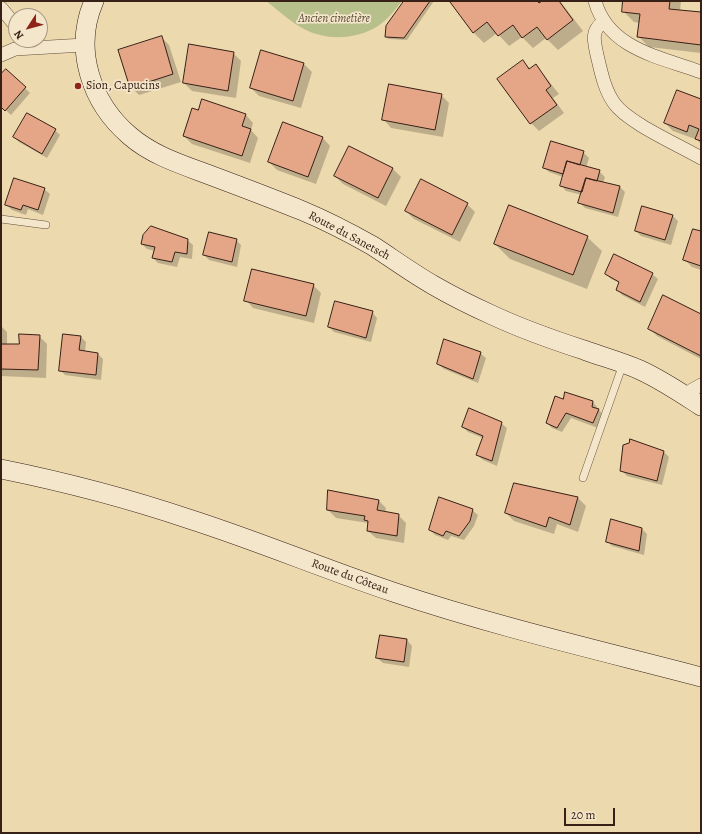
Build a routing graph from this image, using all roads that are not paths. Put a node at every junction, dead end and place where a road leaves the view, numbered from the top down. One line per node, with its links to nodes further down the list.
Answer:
1 (94, 1): 7 (street, Route du Sanetsch)
2 (595, 1): 5 (street)
3 (1, 8): 4 (street)
4 (8, 16)
5 (603, 22): 10 (street); 11 (street)
6 (48, 44): 7 (street)
7 (84, 45): 14 (street, Route du Sanetsch)
8 (18, 48): 9 (street)
9 (1, 55)
10 (701, 72)
11 (701, 158)
12 (1, 219): 13 (lane)
13 (46, 225)
14 (624, 364): 15 (street, Route du Sanetsch); 17 (lane)
15 (696, 396)
16 (1, 469): 18 (street, Route du Côteau)
17 (583, 478)
18 (701, 677)

